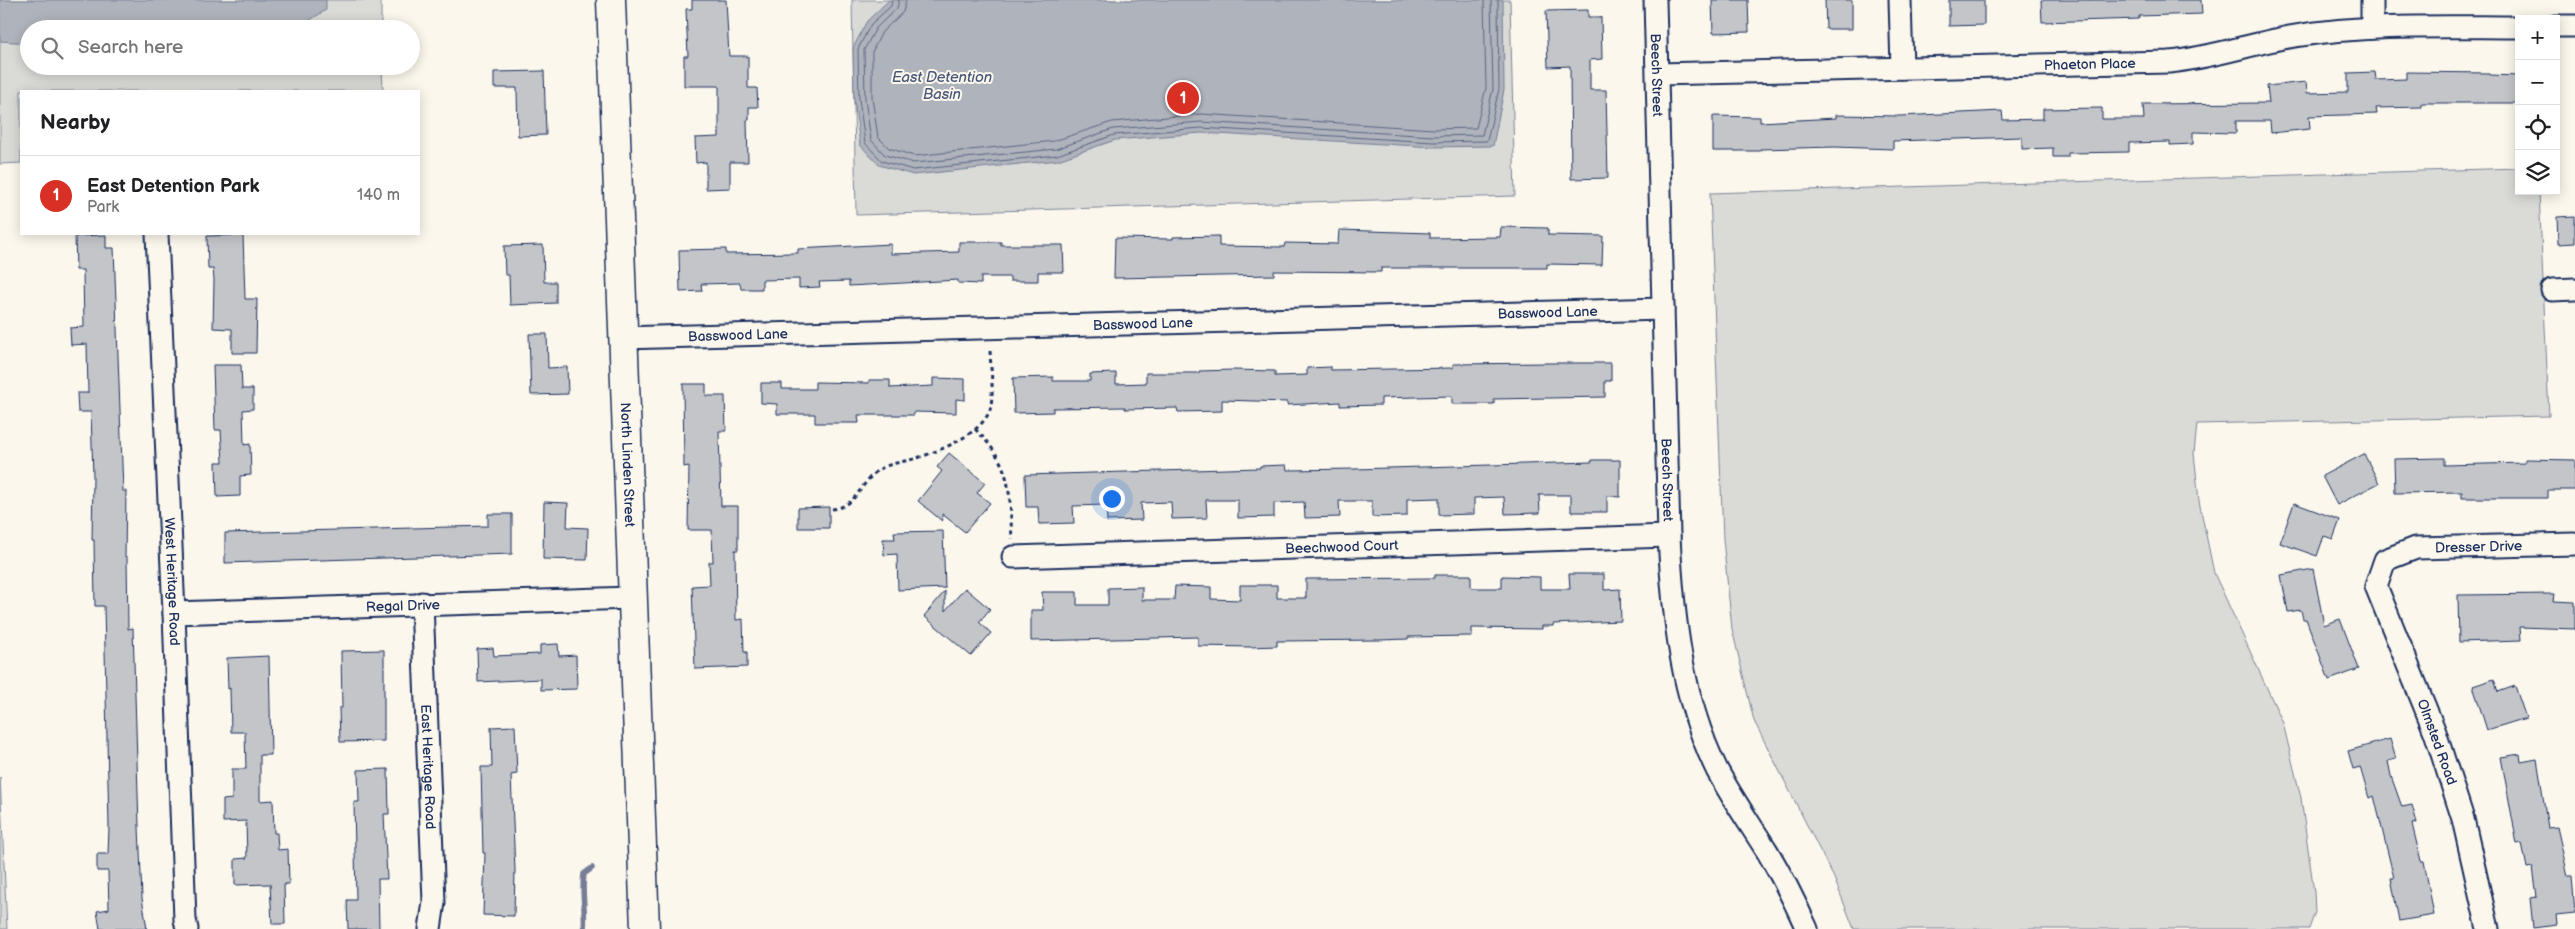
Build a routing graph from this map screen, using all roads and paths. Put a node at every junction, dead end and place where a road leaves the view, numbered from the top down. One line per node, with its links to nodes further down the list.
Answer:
1 (611, 0): 16 (main road, North Linden Street)
2 (1655, 0): 10 (street, Beech Street)
3 (1900, 0): 9 (street)
4 (2372, 0): 8 (street)
5 (2560, 26): 6 (street)
6 (2575, 26)
7 (2515, 27): 8 (street, Phaeton Place)
8 (2372, 28): 9 (street, Phaeton Place)
9 (1902, 68): 10 (street, Phaeton Place)
10 (1658, 74): 14 (street, Beech Street)
11 (157, 235): 25 (street, West Heritage Road)
12 (2575, 289): 13 (street)
13 (2552, 290)
14 (1664, 309): 15 (street, Basswood Lane); 19 (street, Beech Street)
15 (990, 328): 16 (street, Basswood Lane); 17 (path)
16 (622, 338): 23 (main road, North Linden Street)
17 (975, 429): 18 (path); 21 (path)
18 (832, 509)
19 (1669, 536): 21 (street, Beechwood Court); 29 (street, Beech Street)
20 (2575, 544): 22 (street, Dresser Drive)
21 (1013, 557)
22 (2385, 560): 30 (street, Olmsted Road)
23 (631, 598): 24 (street, Regal Drive); 28 (main road, North Linden Street)
24 (422, 603): 25 (street, Regal Drive); 27 (street, East Heritage Road)
25 (174, 613): 26 (street, West Heritage Road)
26 (187, 929)
27 (430, 929)
28 (645, 929)
29 (1807, 929)
30 (2488, 929)

